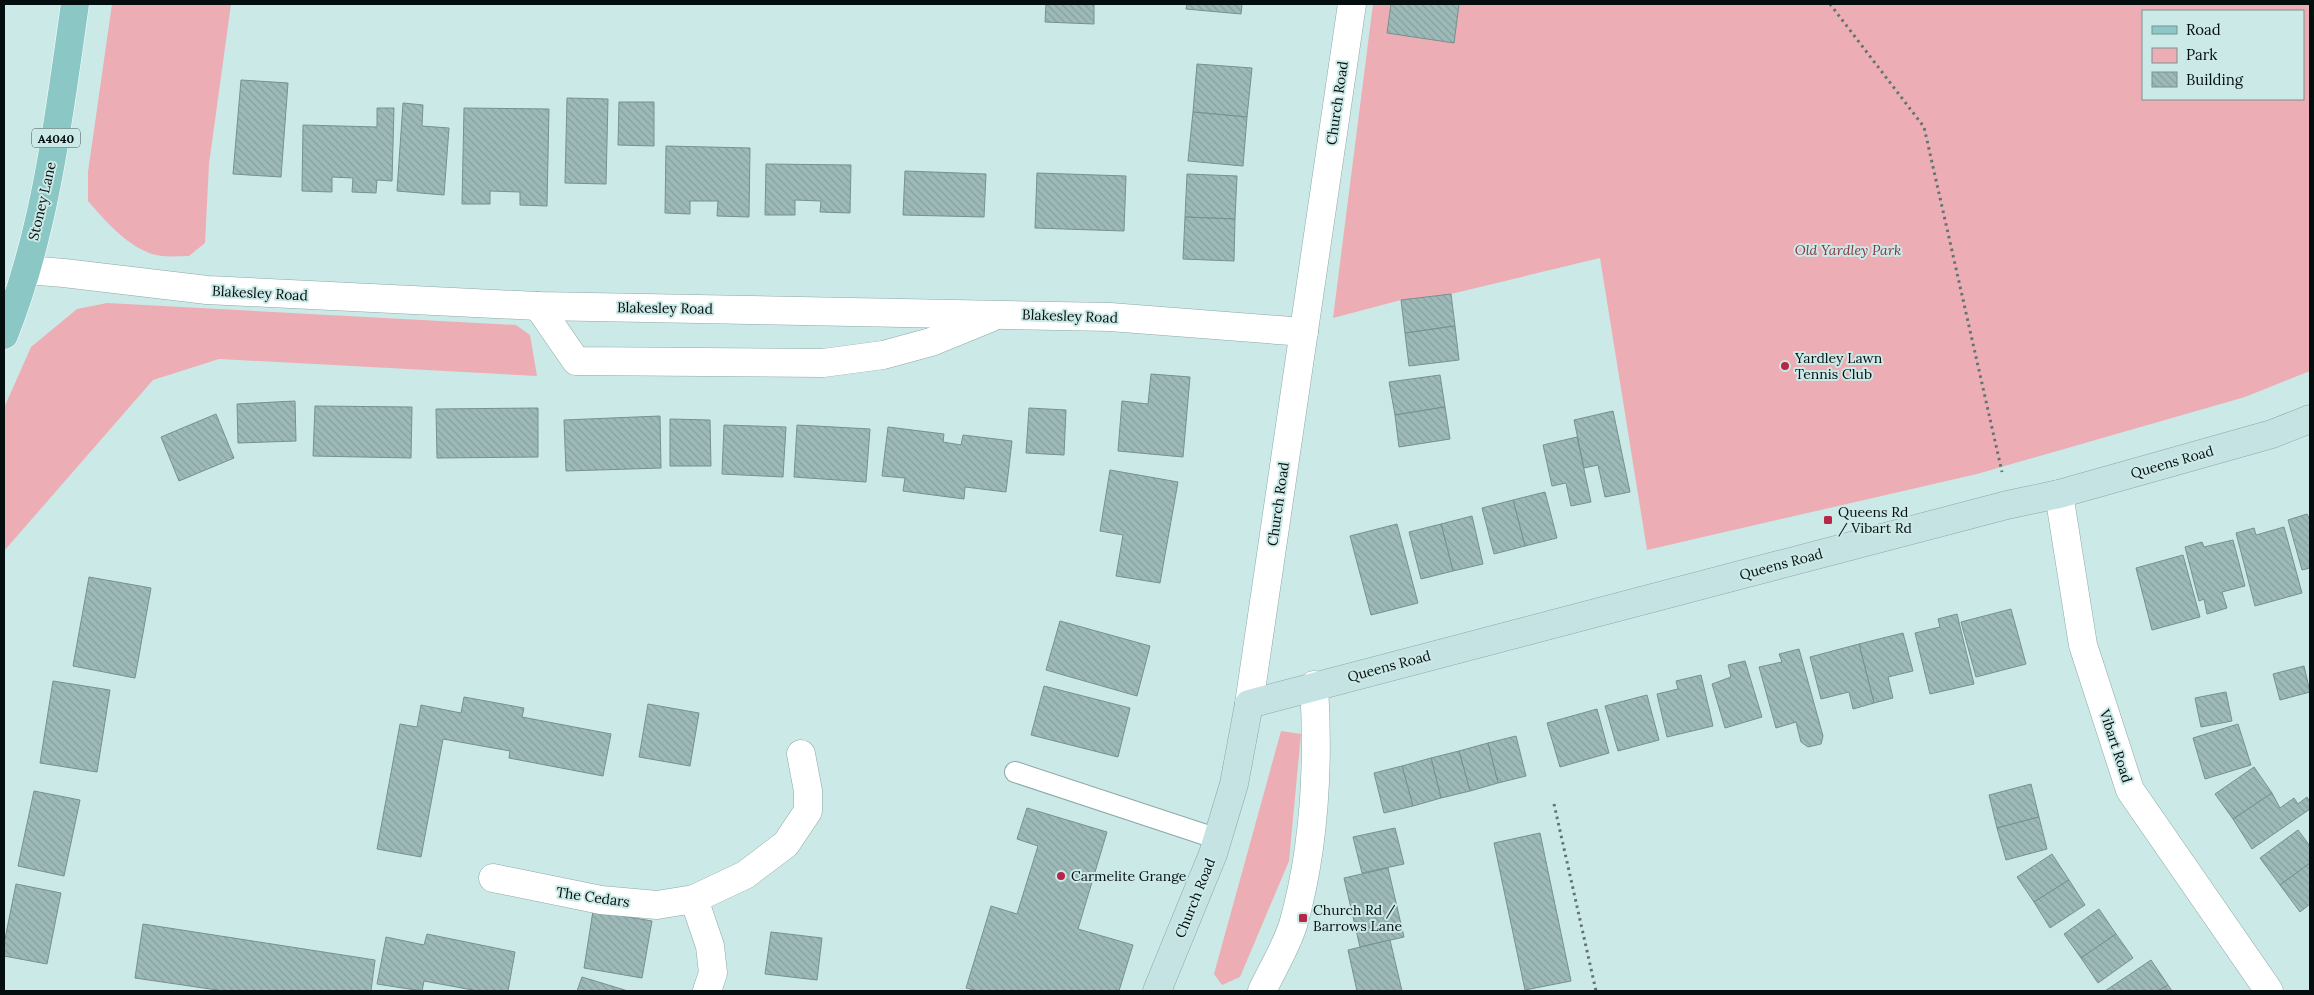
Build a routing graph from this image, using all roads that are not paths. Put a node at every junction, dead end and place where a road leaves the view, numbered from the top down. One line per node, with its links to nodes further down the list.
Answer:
1 (75, 4): 3 (main road, Stoney Lane / A4040)
2 (1352, 4): 7 (street, Church Road)
3 (27, 270): 4 (street, Blakesley Road); 6 (main road, Stoney Lane / A4040)
4 (538, 306): 5 (street, Blakesley Road); 5 (street)
5 (1000, 314): 7 (street, Blakesley Road)
6 (7, 318)
7 (1304, 332): 11 (street, Church Road)
8 (2310, 419): 9 (street, Queens Road)
9 (2059, 494): 10 (street, Queens Road); 20 (street, Vibart Road)
10 (1314, 685): 11 (street, Queens Road); 19 (street)
11 (1249, 704): 14 (street, Church Road)
12 (801, 754): 16 (street, The Cedars)
13 (1015, 772): 14 (lane)
14 (1218, 839): 18 (street, Church Road)
15 (494, 878): 16 (street, The Cedars)
16 (694, 899): 17 (street)
17 (707, 991)
18 (1156, 991)
19 (1262, 991)
20 (2269, 991)

